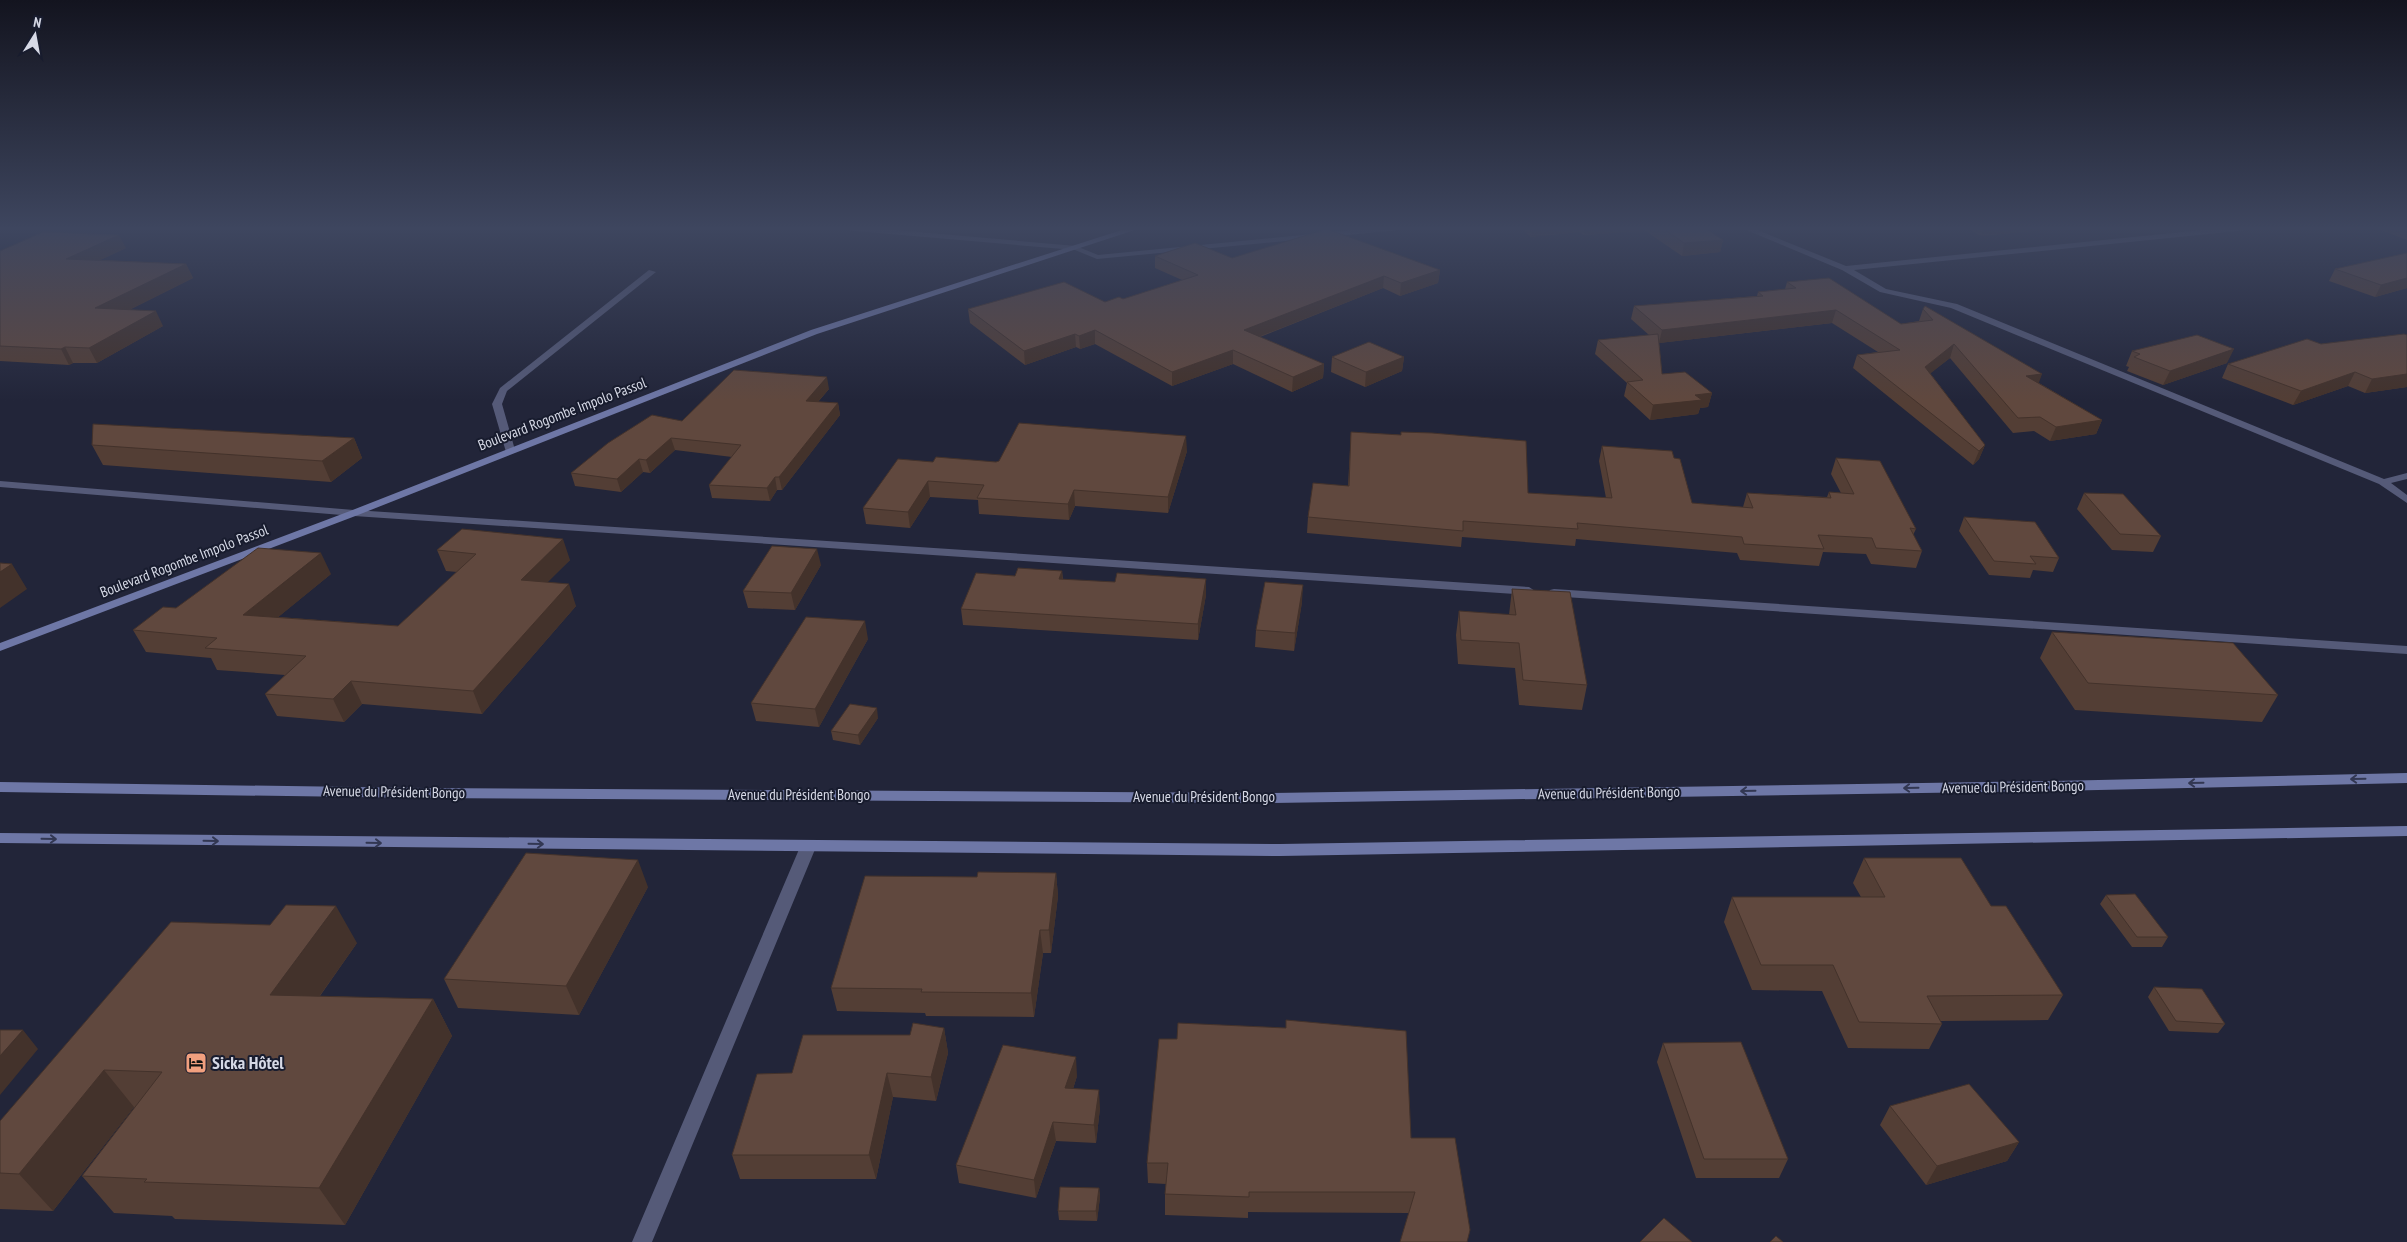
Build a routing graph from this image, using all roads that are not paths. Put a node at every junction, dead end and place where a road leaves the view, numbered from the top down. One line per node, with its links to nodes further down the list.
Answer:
1 (636, 285): 4 (street)
2 (957, 285): 4 (street, Boulevard Rogombe Impolo Passol)
3 (1872, 285): 6 (street)
4 (510, 450): 9 (street, Boulevard Rogombe Impolo Passol)
5 (2407, 476): 6 (street)
6 (2383, 482): 8 (street)
7 (0, 484): 9 (street)
8 (2407, 500)
9 (354, 513): 10 (street, Boulevard Rogombe Impolo Passol); 11 (street)
10 (0, 647)
11 (2407, 650)
12 (2407, 778): 13 (street, Avenue du Président Bongo, one-way to 13)
13 (0, 788)
14 (2407, 831): 16 (street)
15 (0, 838): 16 (street, one-way to 16)
16 (808, 847): 17 (street)
17 (642, 1242)

